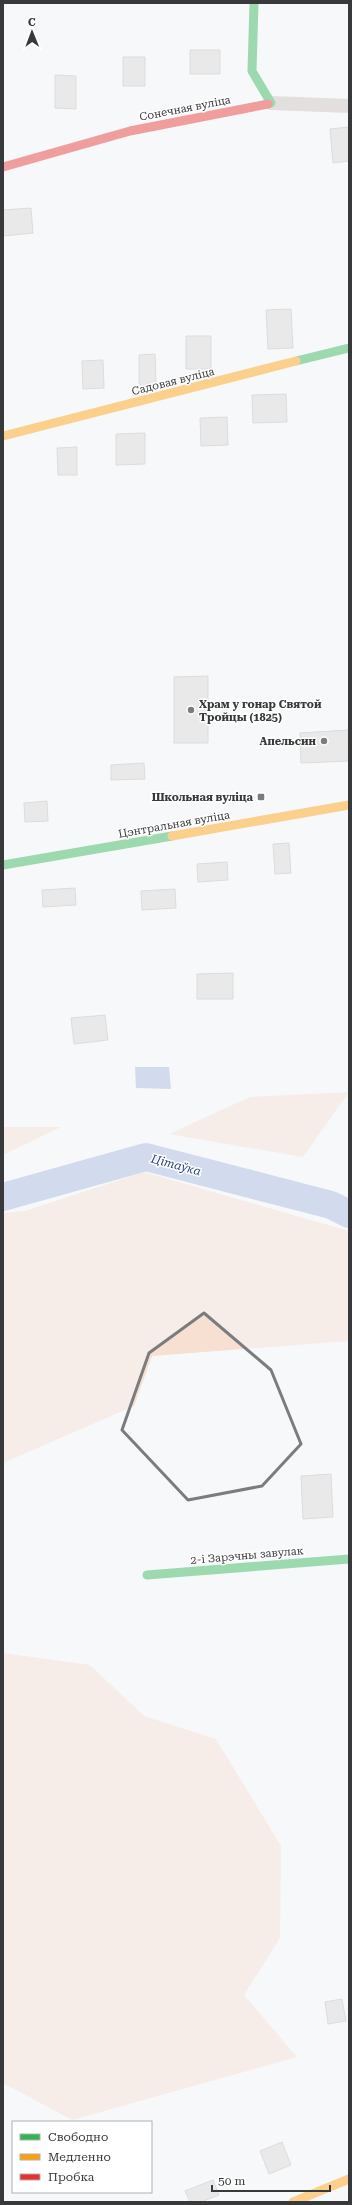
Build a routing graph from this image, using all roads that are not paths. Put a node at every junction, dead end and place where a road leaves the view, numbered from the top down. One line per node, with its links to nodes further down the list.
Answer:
1 (254, 3): 2 (street)
2 (271, 103): 3 (street); 4 (street, Сонечная вуліца)
3 (349, 106)
4 (3, 167)
5 (349, 348): 6 (street, Садовая вуліца)
6 (3, 436)
7 (349, 805): 8 (street, Цэнтральная вуліца)
8 (3, 865)
9 (349, 1559): 10 (street, 2-і Зарэчны завулак)
10 (147, 1575)
11 (349, 2179): 12 (street)
12 (293, 2202)

